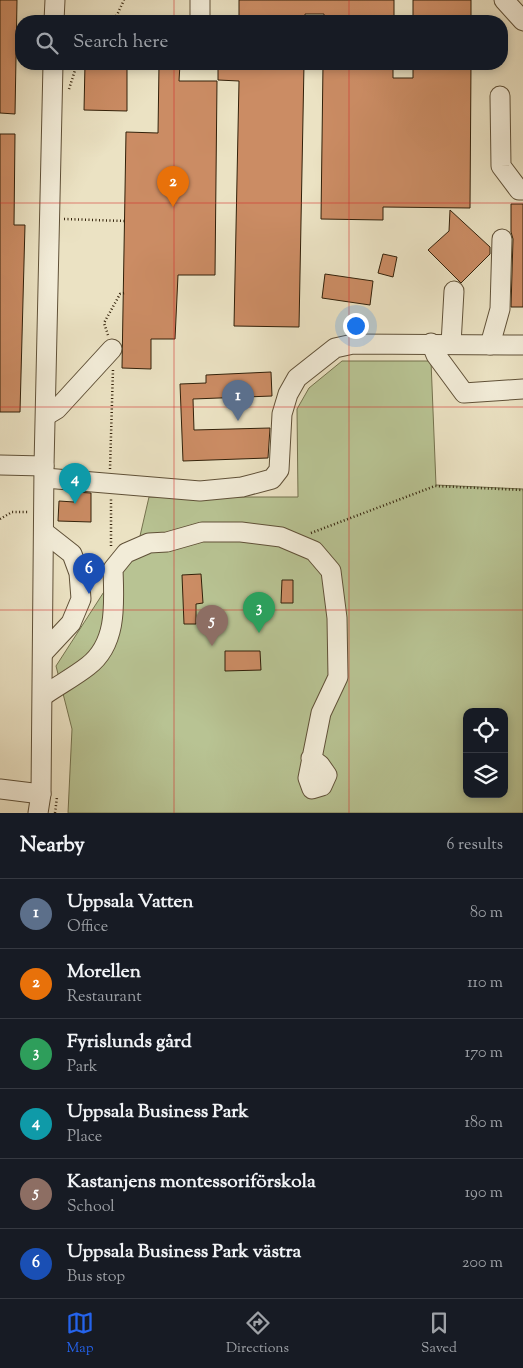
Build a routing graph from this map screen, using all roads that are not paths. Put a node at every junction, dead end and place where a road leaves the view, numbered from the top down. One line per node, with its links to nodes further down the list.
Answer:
1 (54, 0): 4 (street)
2 (200, 0): 5 (street)
3 (504, 0): 6 (street)
4 (54, 15)
5 (200, 15)
6 (523, 21)
7 (53, 70): 18 (street)
8 (500, 96): 9 (street)
9 (523, 190)
10 (502, 239): 14 (street)
11 (454, 291): 13 (street)
12 (431, 343): 13 (street); 17 (street); 20 (street)
13 (452, 344): 14 (street)
14 (490, 345): 15 (street)
15 (523, 345)
16 (112, 349): 18 (street)
17 (523, 389)
18 (47, 415): 20 (street)
19 (0, 465): 20 (street)
20 (45, 472): 21 (street)
21 (44, 532): 22 (street); 22 (street)
22 (42, 653): 23 (street)
23 (43, 696): 24 (street); 26 (street)
24 (311, 758)
25 (0, 789): 26 (street)
26 (49, 793): 27 (street)
27 (38, 813)

